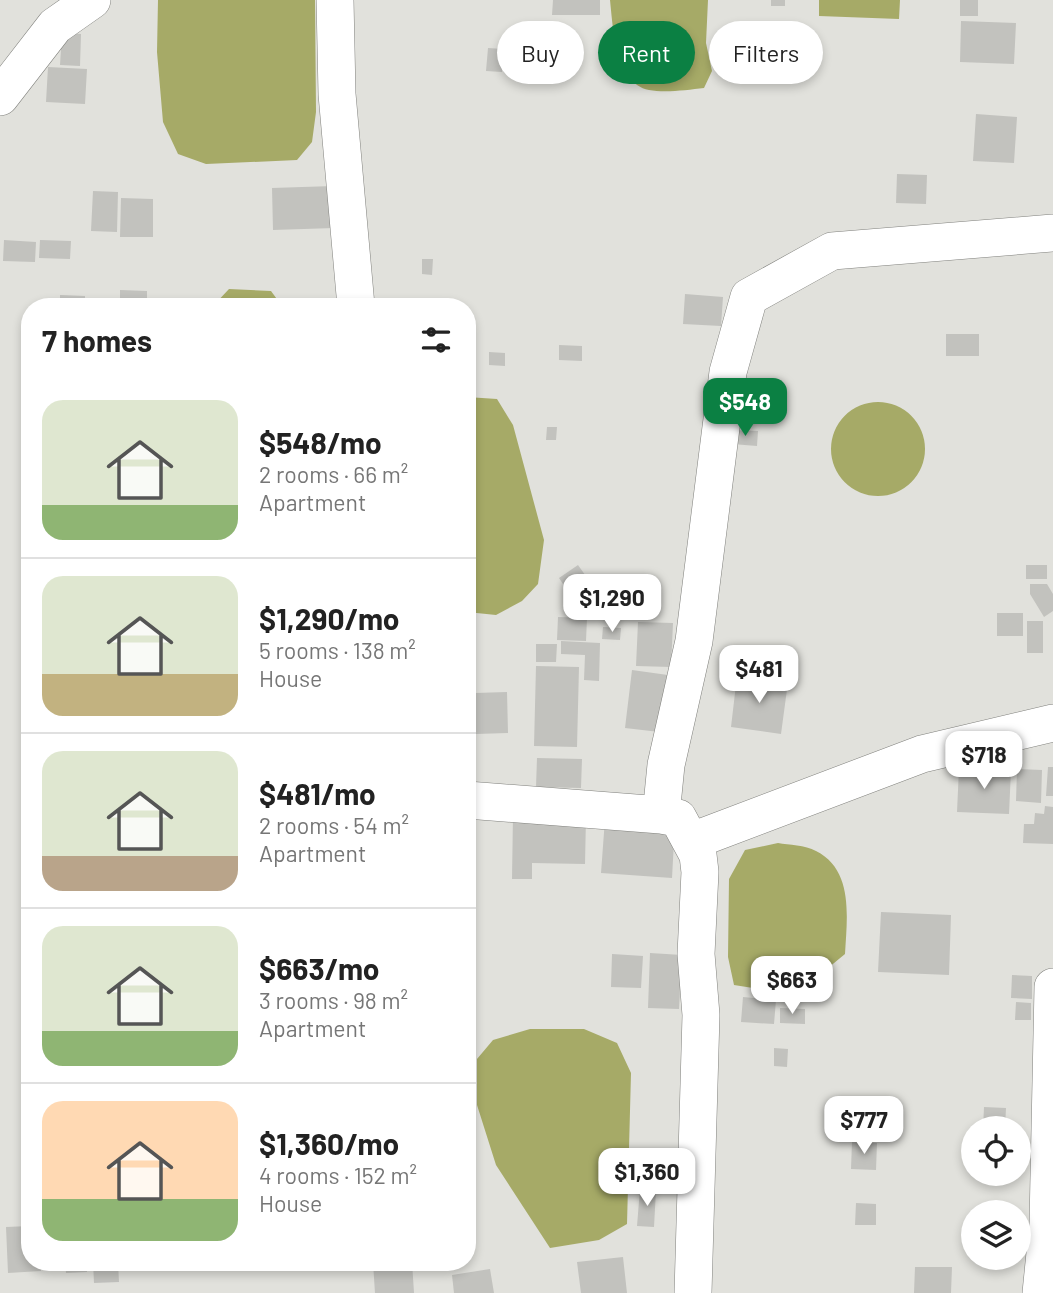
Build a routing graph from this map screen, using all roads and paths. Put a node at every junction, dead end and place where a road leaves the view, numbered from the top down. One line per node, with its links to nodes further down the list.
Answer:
1 (92, 0): 3 (street)
2 (335, 0): 5 (street)
3 (0, 97)
4 (1053, 233): 8 (street)
5 (355, 298)
6 (1053, 723): 9 (street)
7 (476, 801): 8 (street)
8 (661, 814): 9 (street)
9 (692, 841): 11 (street)
10 (1053, 987): 12 (street)
11 (693, 1293)
12 (1041, 1293)

